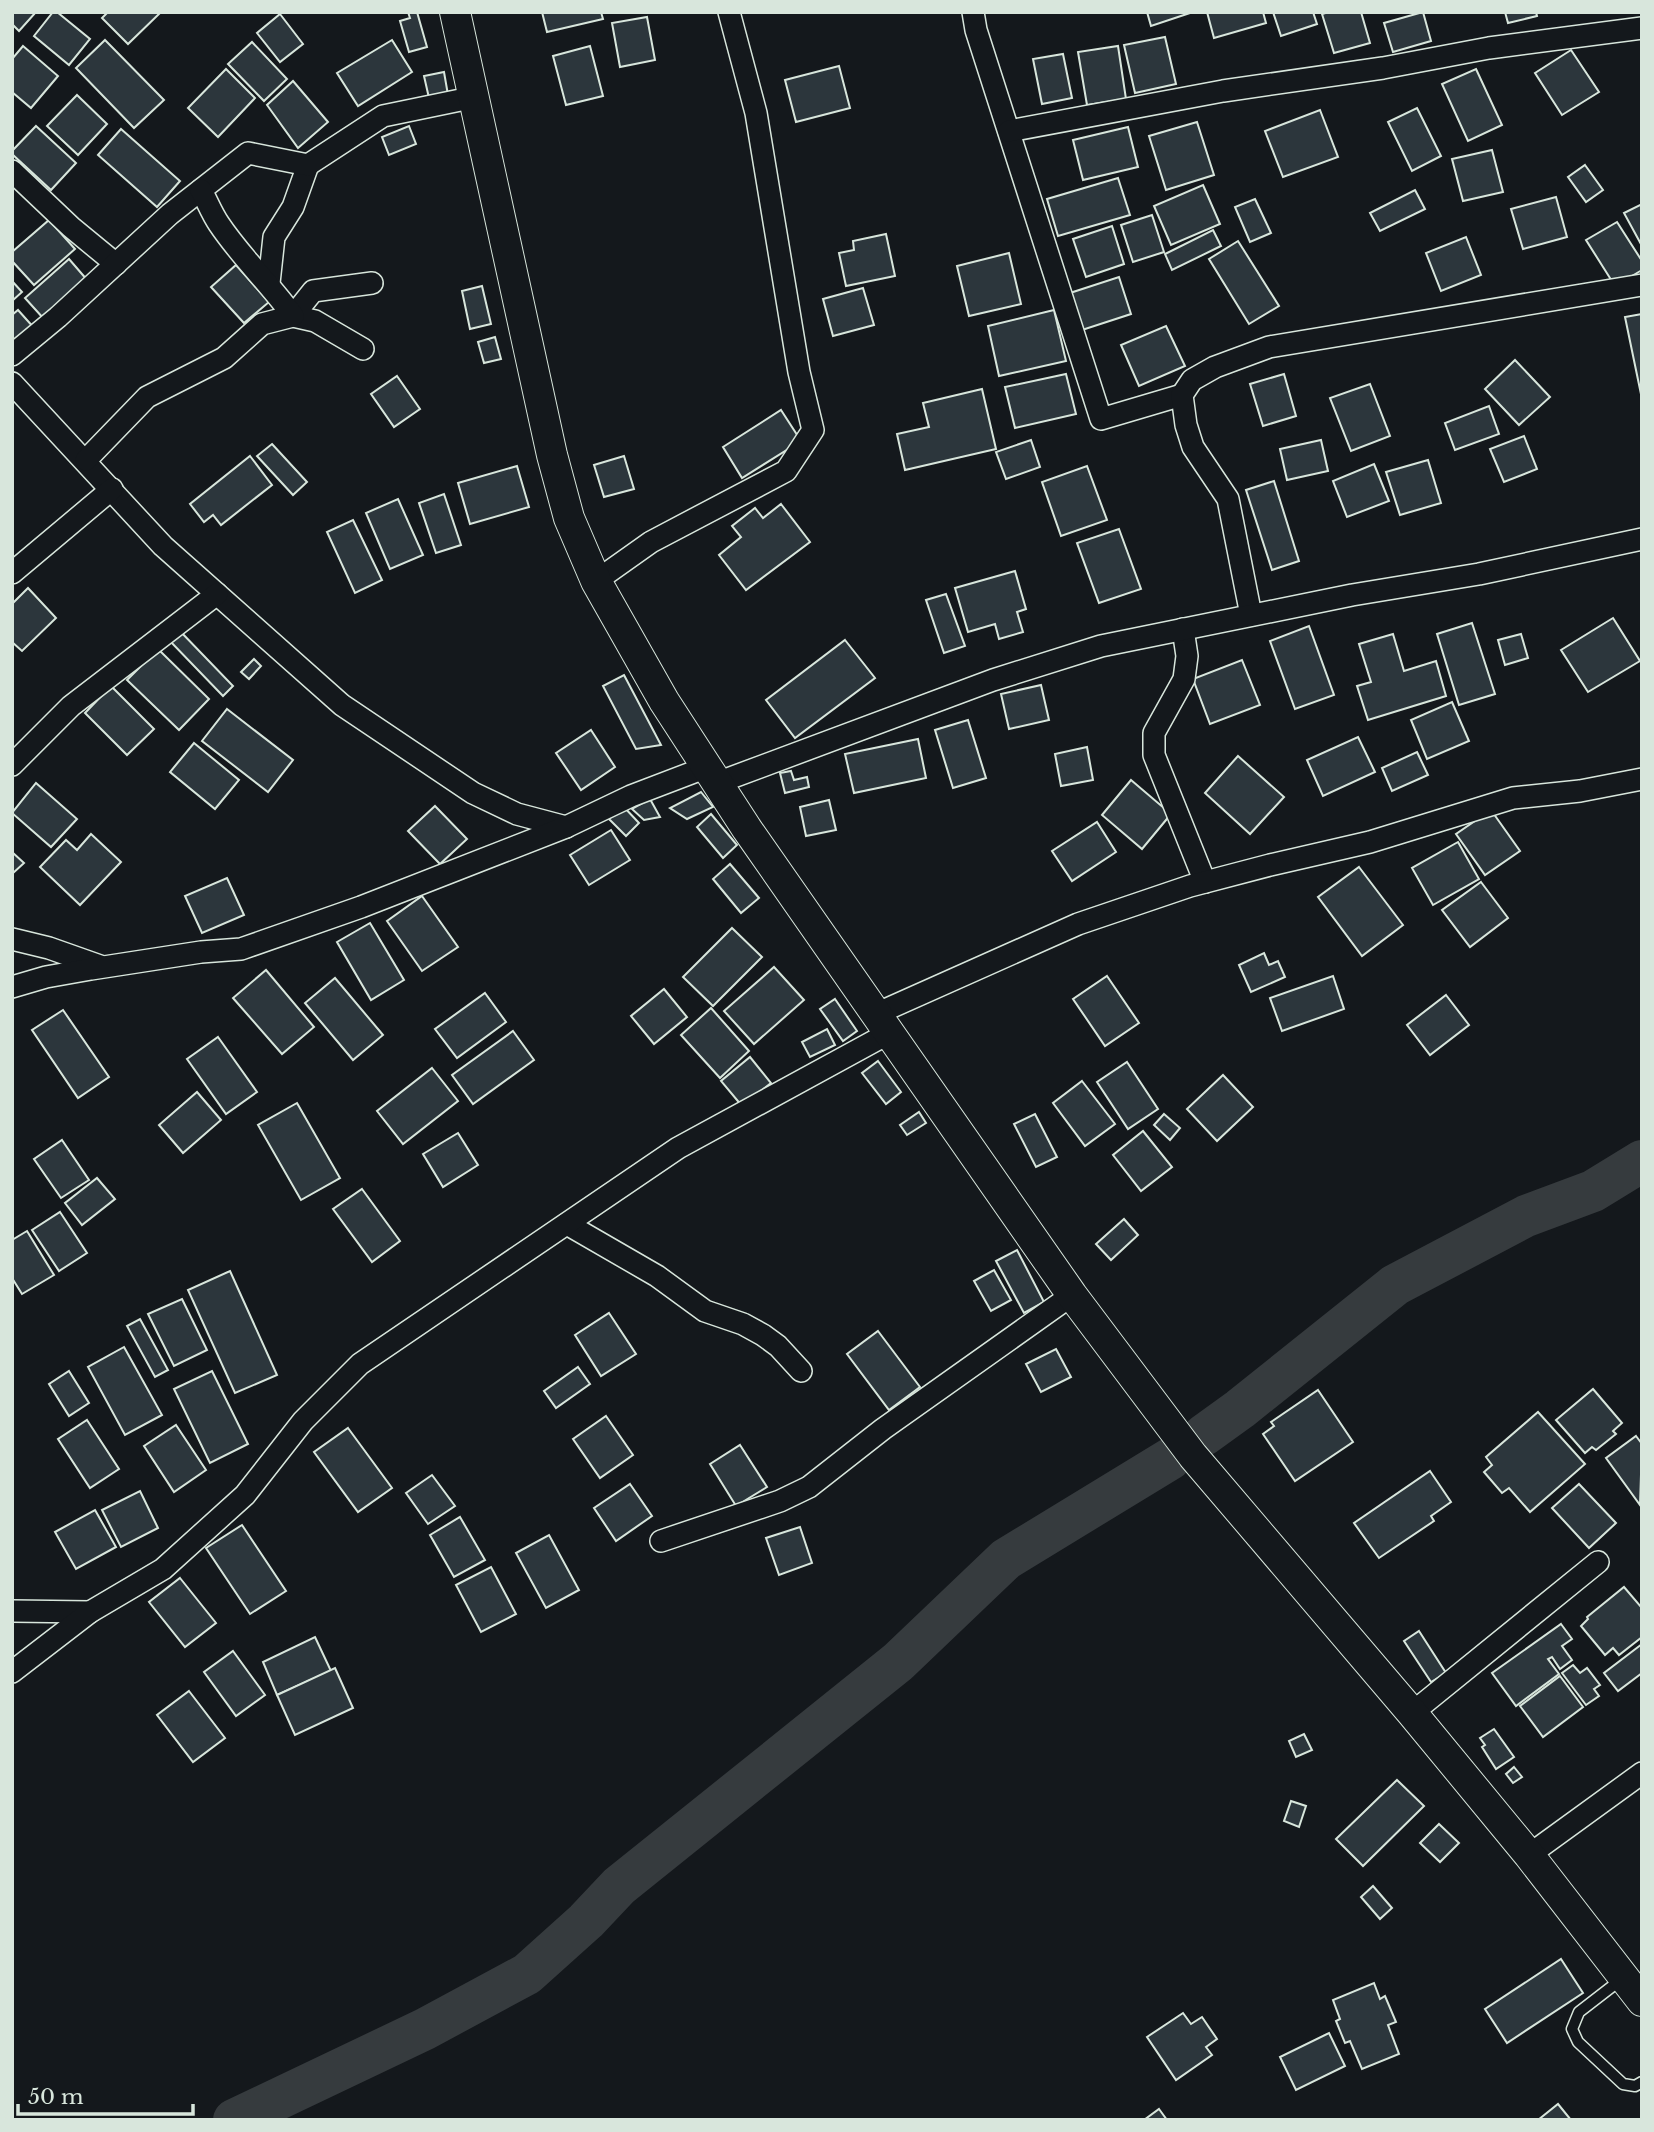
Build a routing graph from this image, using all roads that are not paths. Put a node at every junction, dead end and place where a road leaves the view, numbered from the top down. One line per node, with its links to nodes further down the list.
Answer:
1 (455, 12): 5 (street)
2 (729, 12): 23 (street)
3 (973, 12): 6 (street)
4 (1642, 28): 6 (street)
5 (475, 97): 7 (street); 23 (street)
6 (1009, 131): 18 (street)
7 (308, 165): 9 (street); 11 (street)
8 (12, 171): 10 (street)
9 (201, 190): 10 (street); 11 (street)
10 (116, 264): 16 (street)
11 (268, 283): 14 (street)
12 (372, 283): 14 (street)
13 (1642, 285): 18 (street)
14 (293, 316): 15 (street); 19 (street)
15 (363, 349)
16 (12, 355)
17 (12, 383): 19 (street)
18 (1182, 395): 25 (street)
19 (86, 460): 20 (street)
20 (112, 489): 22 (street); 24 (street)
21 (1642, 539): 25 (street)
22 (12, 573)
23 (596, 581): 28 (street)
24 (217, 594): 27 (street); 30 (street)
25 (1251, 615): 26 (street)
26 (1183, 629): 28 (street); 31 (street)
27 (12, 765)
28 (712, 775): 30 (street); 35 (street)
29 (1642, 779): 31 (street)
30 (566, 827): 33 (street)
31 (1205, 882): 35 (street)
32 (12, 939): 33 (street)
33 (102, 967): 34 (street)
34 (12, 987)
35 (882, 1023): 36 (street); 37 (street)
36 (567, 1224): 38 (street); 42 (street)
37 (1072, 1295): 39 (street); 44 (street)
38 (801, 1371)
39 (660, 1541)
40 (1598, 1562): 44 (street)
41 (12, 1611): 42 (street)
42 (90, 1612): 43 (street)
43 (12, 1672)
44 (1412, 1713): 46 (street)
45 (1642, 1773): 46 (street)
46 (1529, 1855): 47 (street)
47 (1623, 1978): 48 (street); 49 (lane)
48 (1642, 2001)
49 (1642, 2082)

